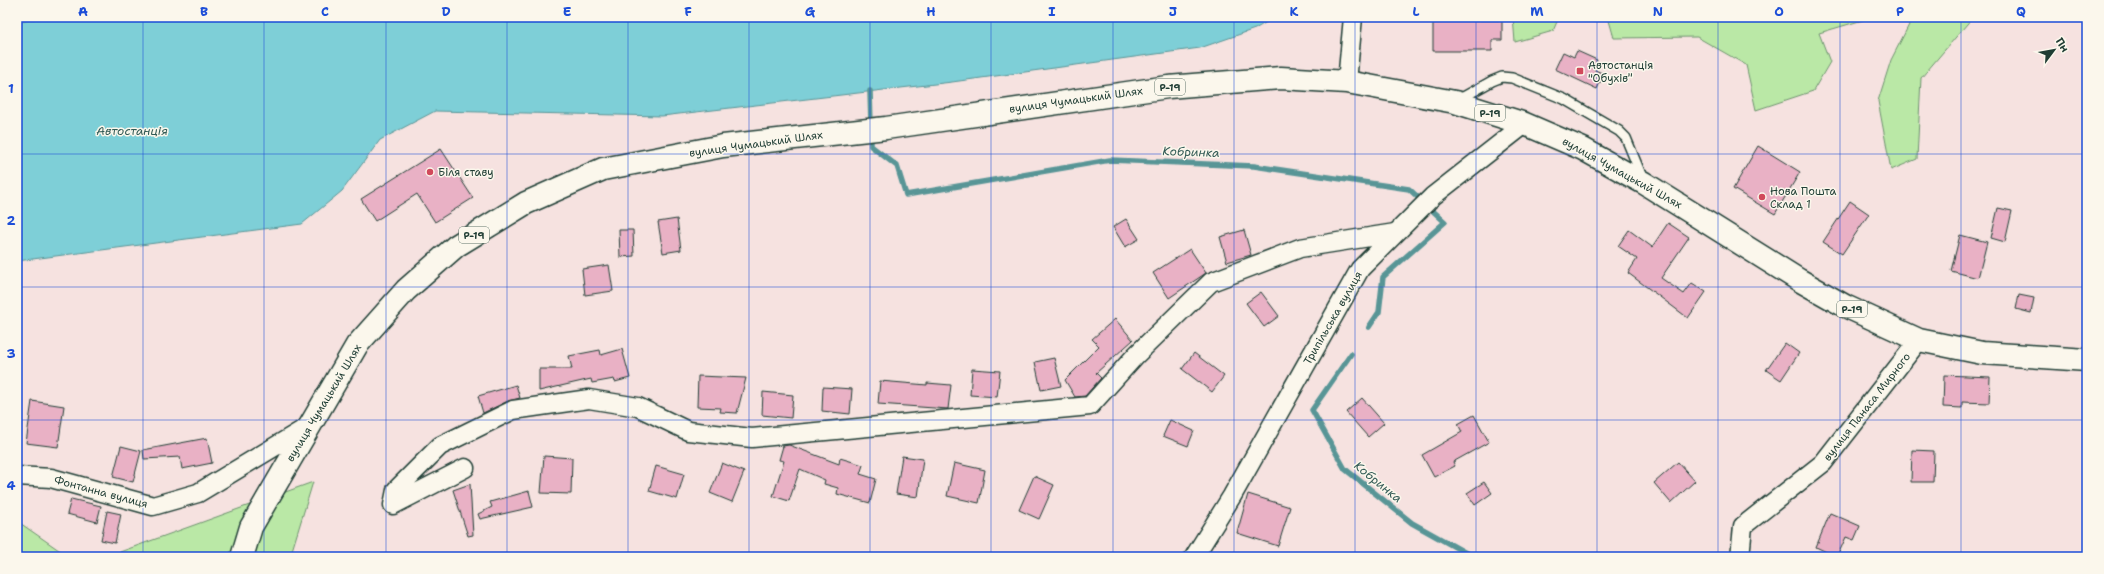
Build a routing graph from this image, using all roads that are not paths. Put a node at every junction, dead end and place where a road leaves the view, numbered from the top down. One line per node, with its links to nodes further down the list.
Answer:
1 (1353, 17): 2 (street)
2 (1347, 82): 3 (main road, вулиця Чумацький Шлях / Р-19); 9 (main road, вулиця Чумацький Шлях / Р-19)
3 (1455, 102): 4 (main road, вулиця Чумацький Шлях / Р-19); 5 (lane)
4 (1525, 124): 5 (main road, вулиця Чумацький Шлях / Р-19); 6 (street, Трипільська вулиця)
5 (1644, 183): 7 (main road, вулиця Чумацький Шлях / Р-19)
6 (1395, 232): 10 (street); 13 (street, Трипільська вулиця)
7 (1919, 340): 8 (main road, вулиця Чумацький Шлях / Р-19); 14 (street, вулиця Панаса Мирного)
8 (2087, 360)
9 (309, 426): 11 (street, Фонтанна вулиця); 12 (main road, вулиця Чумацький Шлях / Р-19)
10 (465, 468)
11 (17, 476)
12 (242, 557)
13 (1194, 557)
14 (1740, 557)

